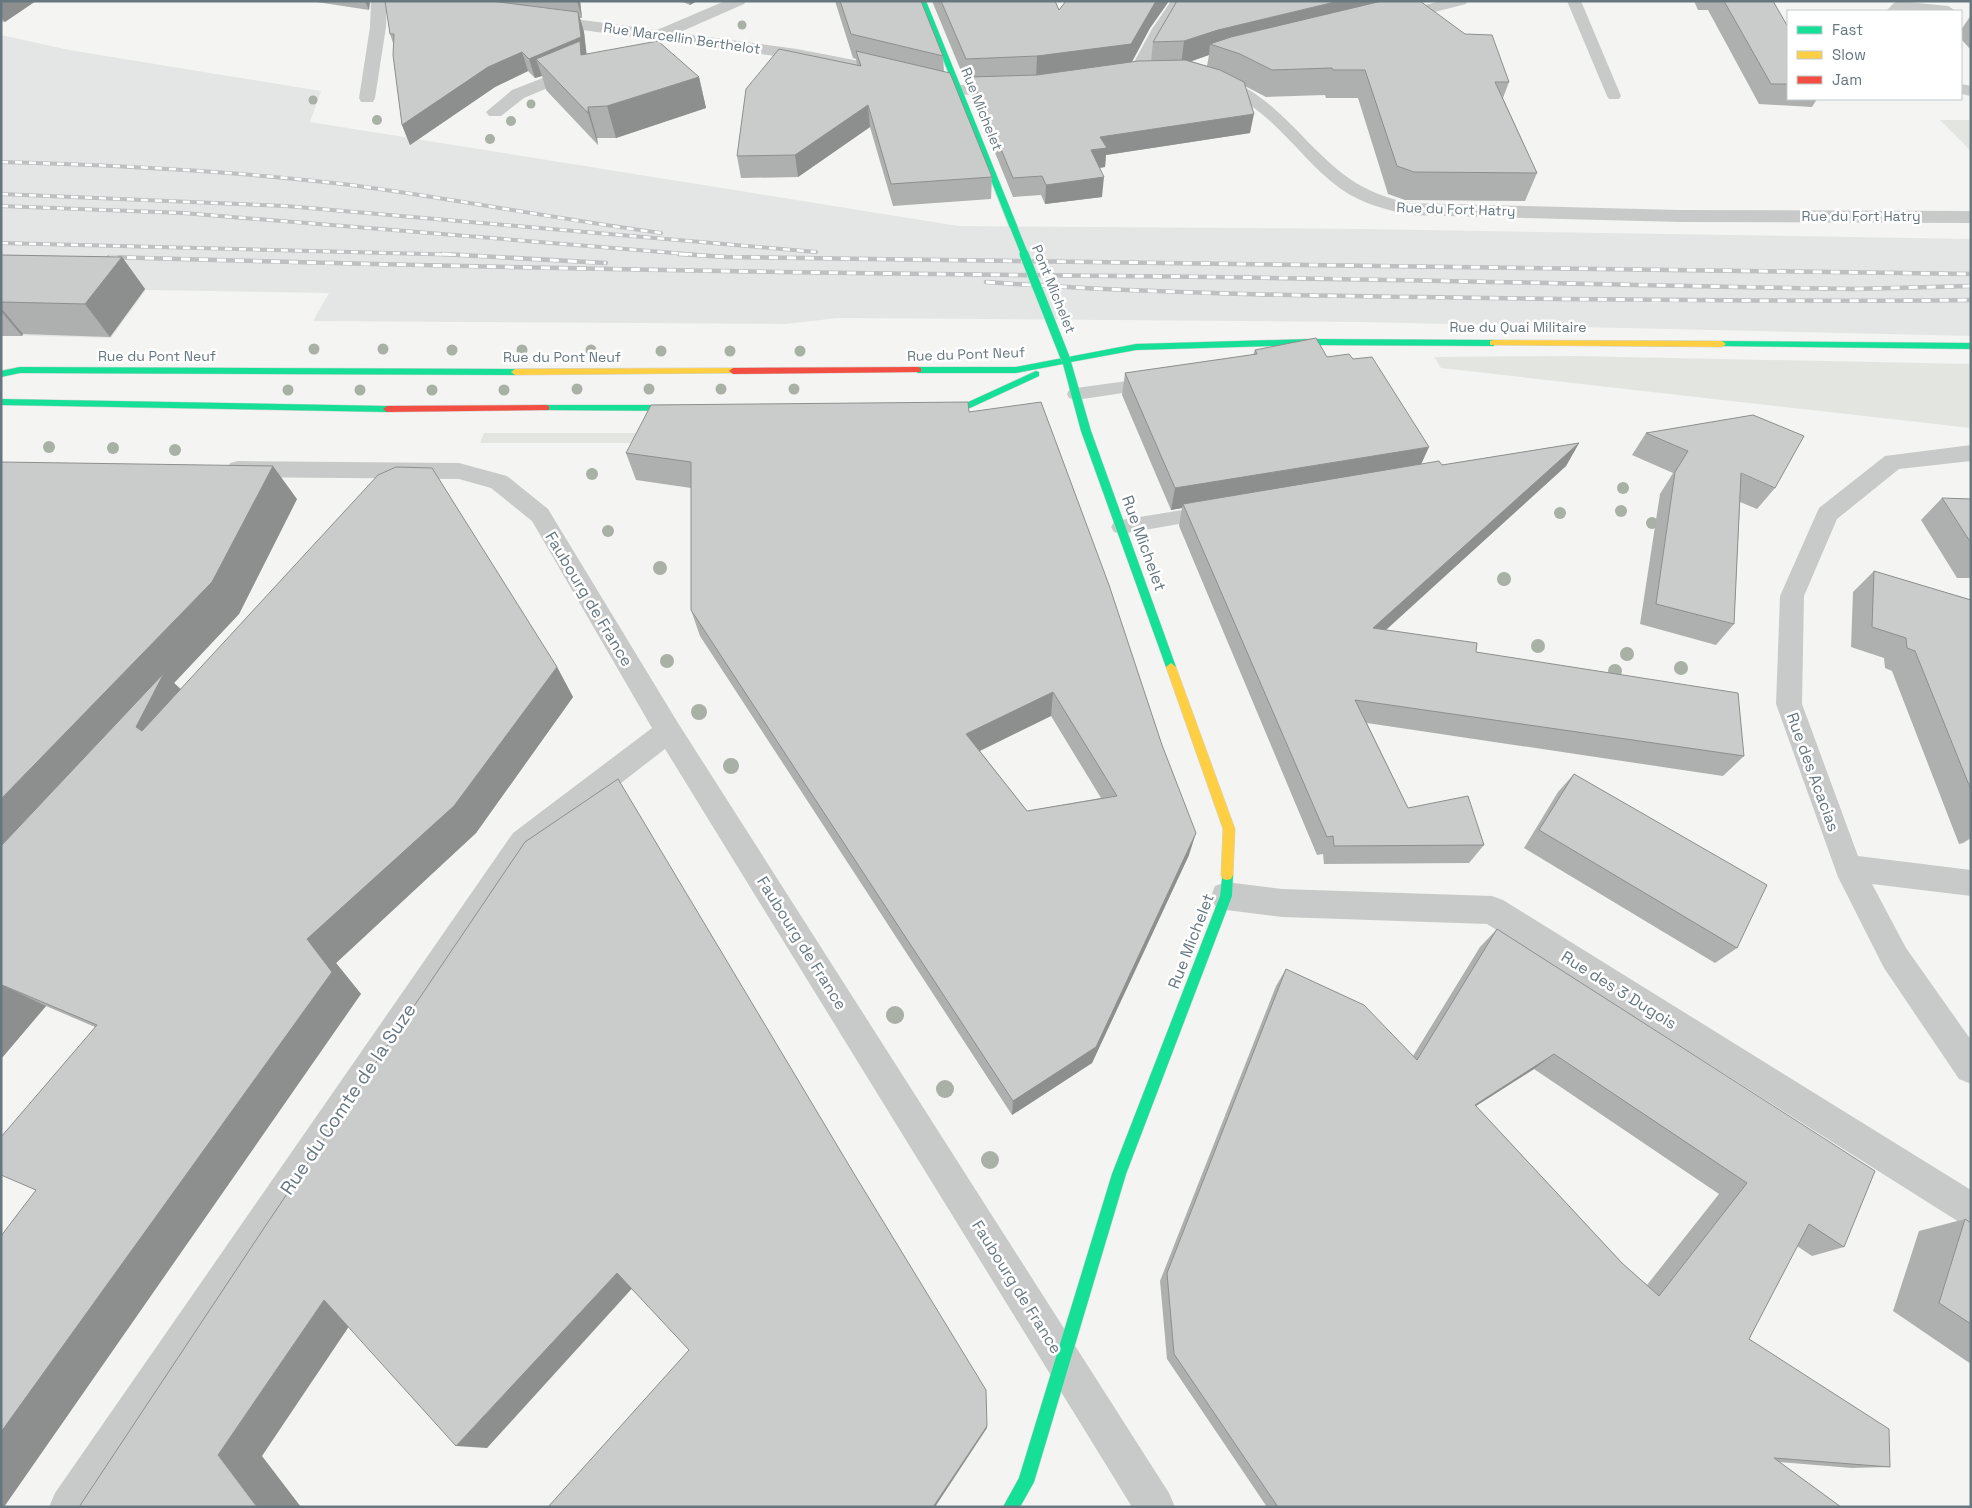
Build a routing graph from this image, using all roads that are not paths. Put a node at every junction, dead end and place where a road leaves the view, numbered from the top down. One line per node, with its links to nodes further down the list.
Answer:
1 (380, 1): 21 (street)
2 (739, 1): 11 (street)
3 (923, 1): 19 (street, Rue Michelet)
4 (1179, 1): 15 (street)
5 (1461, 1): 10 (street)
6 (1574, 1): 20 (lane)
7 (1896, 8): 8 (street)
8 (1931, 10)
9 (529, 18): 11 (street, Rue Marcellin Berthelot)
10 (1384, 19)
11 (659, 36): 12 (street); 19 (street, Rue Marcellin Berthelot)
12 (633, 46)
13 (598, 61): 22 (street)
14 (1155, 72): 15 (street)
15 (1136, 73): 16 (street)
16 (1119, 75)
17 (1199, 76): 23 (street, Rue du Fort Hatry)
18 (1021, 88): 19 (street)
19 (958, 90): 24 (street, Rue Michelet)
20 (1614, 96)
21 (367, 98)
22 (495, 112)
23 (1971, 217)
24 (1014, 228): 26 (street, Pont Michelet, bridge)
25 (1971, 346): 26 (street, Rue du Quai Militaire)
26 (1066, 360): 27 (street, Rue du Pont Neuf); 29 (street, Rue Michelet); 31 (street, Rue du Pont Neuf)
27 (1, 374)
28 (1173, 381): 29 (lane)
29 (1076, 394): 38 (street, Rue Michelet)
30 (1, 402): 32 (street)
31 (918, 406)
32 (701, 408)
33 (1971, 453): 40 (street, Rue des Acacias)
34 (213, 468): 35 (street, Faubourg de France)
35 (390, 470): 36 (street); 39 (street, Faubourg de France)
36 (370, 492)
37 (1232, 509): 38 (lane)
38 (1121, 527): 42 (street, Rue Michelet)
39 (668, 731): 45 (street, Faubourg de France); 46 (street, Rue du Comte de la Suze)
40 (1848, 868): 41 (street); 43 (street, Rue des Acacias)
41 (1971, 882)
42 (1226, 896): 44 (street, Rue des 3 Dugois); 45 (street, Rue Michelet)
43 (1971, 1068)
44 (1971, 1210)
45 (1063, 1361): 47 (street, Rue Michelet); 48 (street, Faubourg de France)
46 (69, 1507)
47 (1011, 1507)
48 (1155, 1507)

